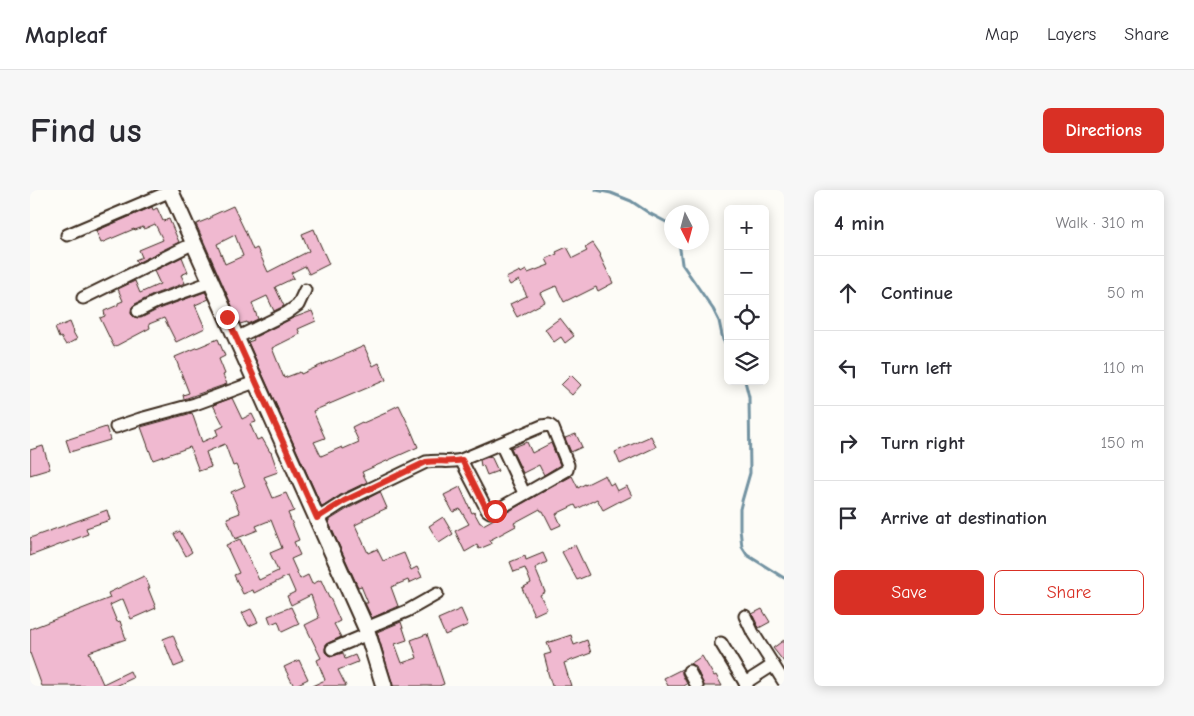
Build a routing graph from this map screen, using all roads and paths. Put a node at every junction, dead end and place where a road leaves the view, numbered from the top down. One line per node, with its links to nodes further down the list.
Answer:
1 (171, 191): 2 (street); 3 (main road)
2 (67, 235)
3 (194, 244): 4 (main road); 6 (street)
4 (211, 282): 7 (street); 8 (main road)
5 (305, 290): 8 (street)
6 (83, 298)
7 (138, 311)
8 (236, 338): 9 (main road)
9 (255, 382): 10 (street); 14 (main road)
10 (116, 428)
11 (501, 444): 12 (street); 13 (street); 13 (street)
12 (462, 460): 13 (street); 14 (street)
13 (524, 493)
14 (317, 518): 17 (main road)
15 (438, 594): 17 (street)
16 (745, 616): 20 (street)
17 (367, 631): 19 (street); 24 (main road)
18 (721, 643): 23 (street)
19 (332, 649)
20 (773, 665): 22 (street); 23 (street)
21 (689, 671): 25 (street)
22 (784, 682)
23 (746, 684)
24 (384, 686)
25 (697, 686)

